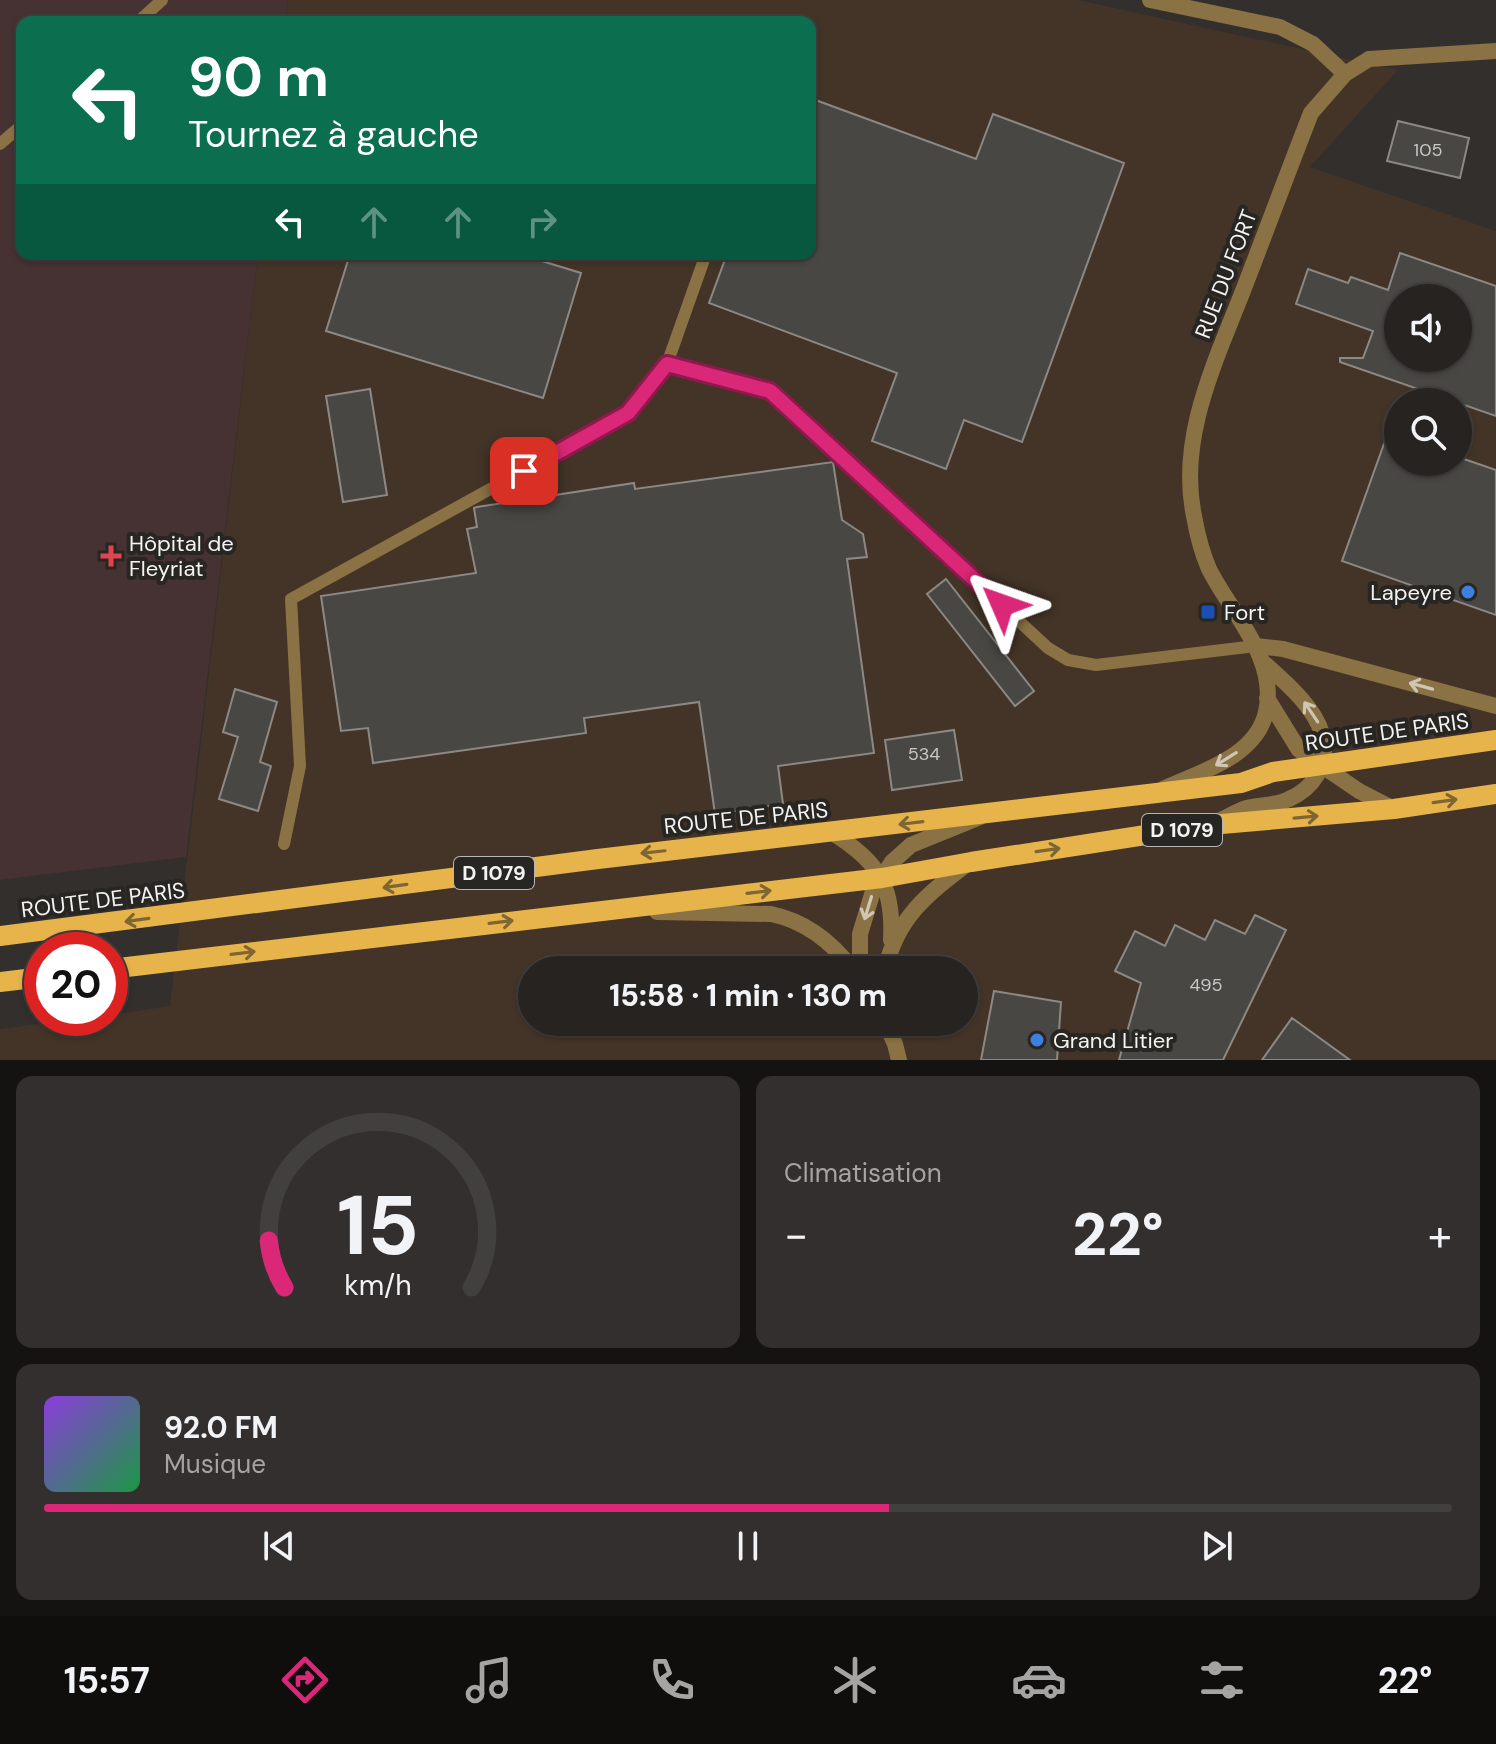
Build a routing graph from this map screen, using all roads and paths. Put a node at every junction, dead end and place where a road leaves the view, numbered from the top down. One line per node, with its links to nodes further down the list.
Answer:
1 (162, 0): 3 (lane)
2 (1150, 0): 5 (street)
3 (145, 16)
4 (1496, 51): 5 (street, RUE DU FORT)
5 (1345, 74): 10 (street, RUE DU FORT)
6 (16, 130): 7 (lane)
7 (0, 144)
8 (704, 260): 9 (lane)
9 (667, 364): 10 (lane); 22 (lane)
10 (1256, 646): 11 (street, RUE DU FORT); 13 (street, one-way to 10)
11 (1263, 662): 12 (street, RUE DU FORT); 15 (street, RUE DU FORT, one-way to 11)
12 (1267, 698): 15 (street, RUE DU FORT); 16 (street, RUE DU FORT, one-way to 16)
13 (1496, 706)
14 (1496, 740): 15 (main road, ROUTE DE PARIS / D 1079)
15 (1322, 766): 16 (main road, ROUTE DE PARIS / D 1079); 18 (street, RUE DU FORT); 20 (street)
16 (1151, 794): 19 (main road, ROUTE DE PARIS / D 1079)
17 (1496, 794): 18 (main road, D 1079, one-way to 17)
18 (1394, 809): 20 (main road, D 1079, one-way to 18)
19 (988, 813): 21 (main road, ROUTE DE PARIS / D 1079, one-way to 21); 24 (street)
20 (1210, 825): 23 (main road, D 1079, one-way to 20)
21 (831, 832): 24 (street); 26 (main road, ROUTE DE PARIS / D 1079, one-way to 26)
22 (284, 844)
23 (971, 862): 24 (main road, D 1079); 27 (street)
24 (882, 878): 25 (main road, D 1079, one-way to 24); 27 (street); 29 (street, one-way to 29)
25 (599, 911): 28 (street); 31 (main road, D 1079, one-way to 25)
26 (0, 936)
27 (890, 946): 30 (street)
28 (843, 956)
29 (860, 956)
30 (888, 956)
31 (128, 967)
32 (24, 979): 33 (main road)
33 (0, 982)
34 (891, 1036): 35 (street)
35 (899, 1060)

